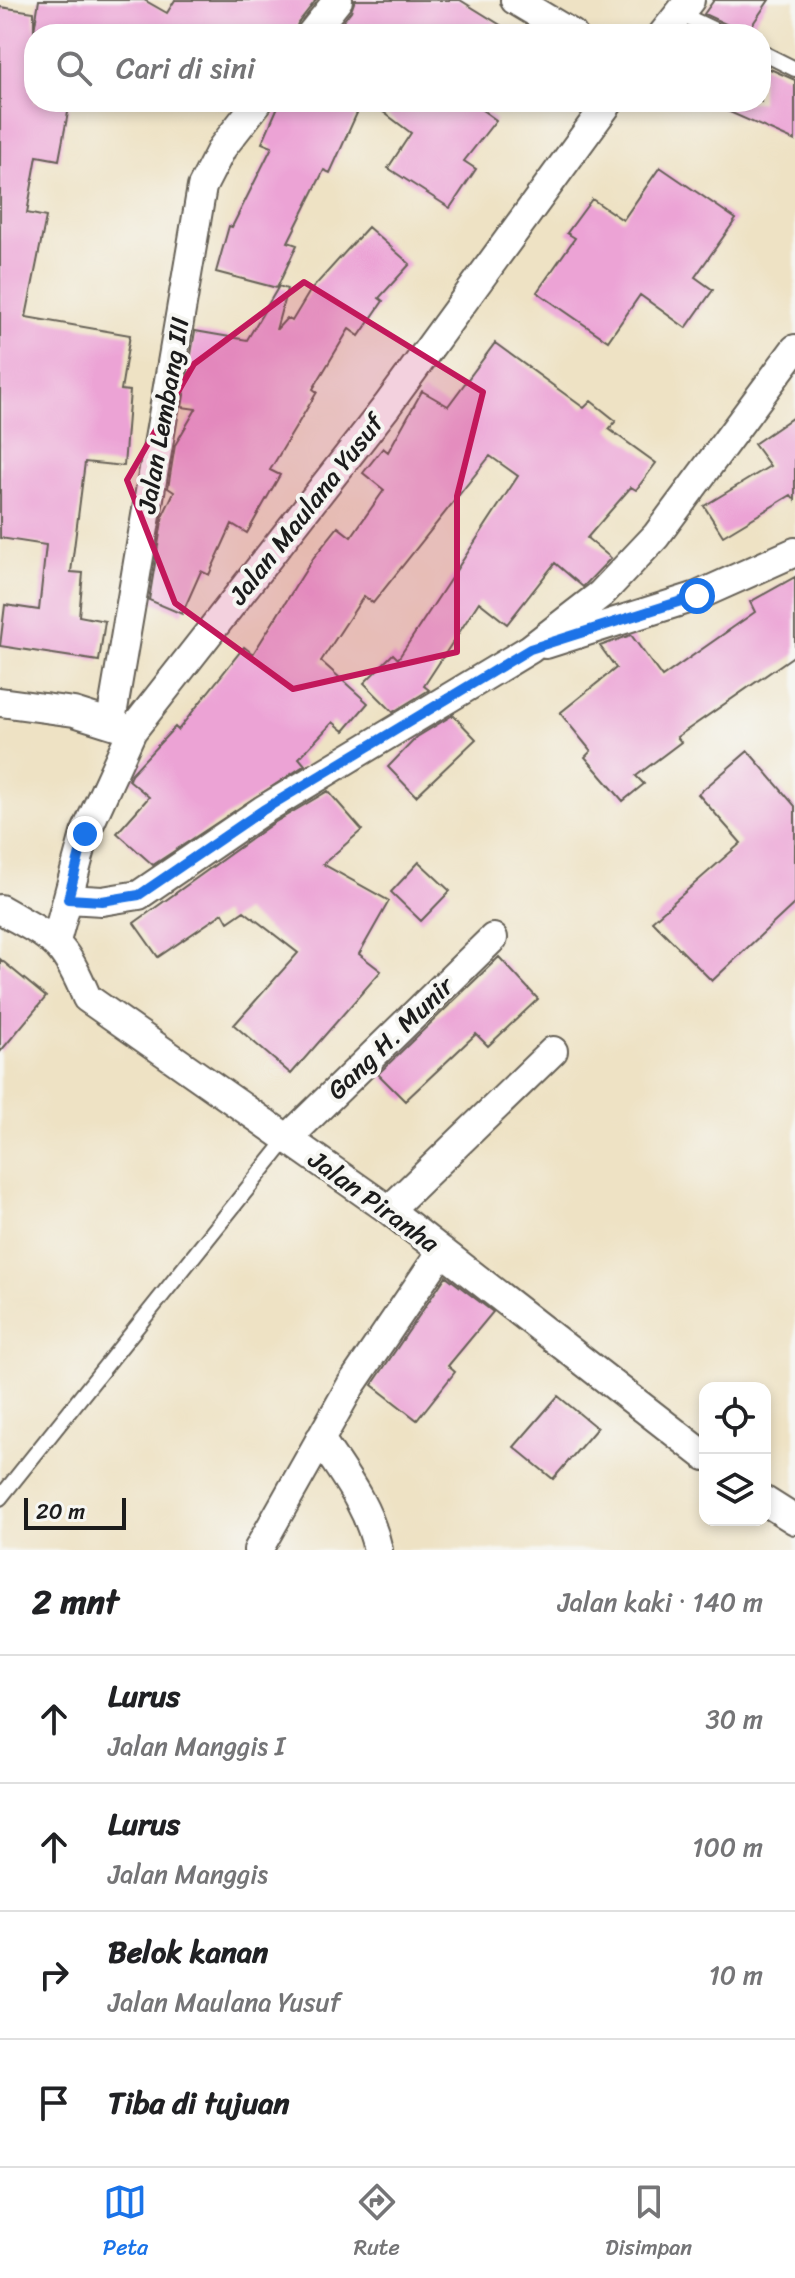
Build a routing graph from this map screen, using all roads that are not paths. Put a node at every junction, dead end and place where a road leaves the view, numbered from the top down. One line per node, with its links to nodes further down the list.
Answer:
1 (338, 0): 4 (street)
2 (515, 0): 5 (street)
3 (677, 16): 6 (lane)
4 (319, 24)
5 (555, 24)
6 (697, 24)
7 (771, 57): 8 (lane)
8 (795, 69)
9 (250, 112): 15 (street, Jalan Lembang III)
10 (602, 112): 15 (street, Jalan Maulana Yusuf)
11 (795, 349): 13 (street)
12 (795, 552): 13 (street)
13 (530, 649): 16 (street)
14 (0, 702): 15 (street)
15 (122, 726): 16 (street, Jalan Maulana Yusuf)
16 (68, 899): 19 (street, Jalan Maulana Yusuf)
17 (0, 909): 19 (street)
18 (493, 938): 21 (street, Gang H. Munir)
19 (56, 941): 21 (street, Jalan Piranha)
20 (553, 1051): 22 (street)
21 (288, 1138): 22 (street, Jalan Piranha); 26 (lane)
22 (389, 1210): 23 (street, Jalan Piranha)
23 (442, 1251): 24 (street); 25 (street, Jalan Piranha)
24 (320, 1439): 29 (street); 30 (street)
25 (702, 1454)
26 (0, 1498)
27 (771, 1505): 28 (street)
28 (795, 1520)
29 (258, 1550)
30 (378, 1550)

